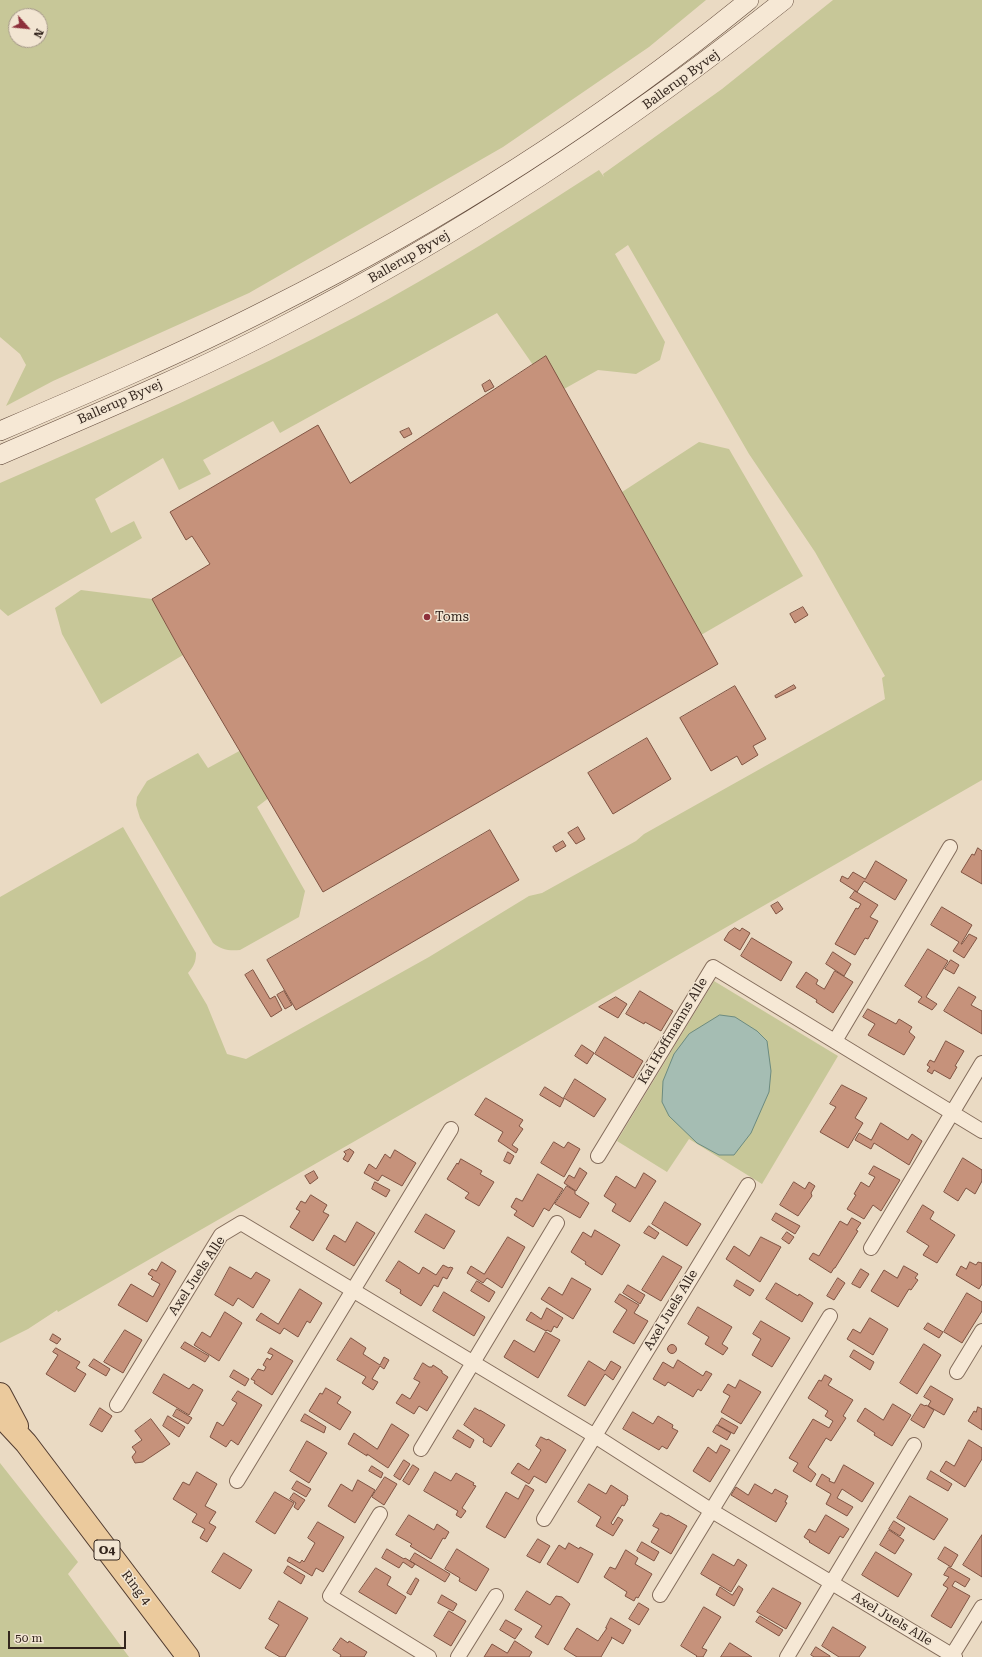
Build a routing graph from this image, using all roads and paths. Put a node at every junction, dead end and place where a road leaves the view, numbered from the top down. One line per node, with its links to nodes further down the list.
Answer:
1 (749, 0): 3 (main road, Ballerup Byvej)
2 (784, 0): 4 (main road, Ballerup Byvej)
3 (0, 431)
4 (0, 455)
5 (950, 847): 6 (street)
6 (835, 1041): 8 (street, Kai Hoffmanns Alle); 11 (street, Kai Hoffmanns Alle)
7 (982, 1063): 8 (street)
8 (952, 1113): 10 (street, Kai Hoffmanns Alle); 14 (street)
9 (450, 1129): 15 (street)
10 (982, 1131)
11 (598, 1156)
12 (748, 1185): 23 (street, Axel Juels Alle)
13 (557, 1223): 18 (street)
14 (871, 1248)
15 (353, 1290): 18 (street, Axel Juels Alle); 21 (street, Axel Juels Alle); 27 (street)
16 (830, 1316): 28 (street)
17 (982, 1332): 19 (street)
18 (473, 1362): 23 (street, Axel Juels Alle); 26 (street)
19 (957, 1372)
20 (0, 1394): 24 (main road, Ring 4 / O4)
21 (117, 1405)
22 (0, 1415): 24 (main road, Ring 4 / O4)
23 (595, 1436): 28 (street, Axel Juels Alle); 30 (street, Axel Juels Alle)
24 (26, 1443): 36 (main road, Ring 4 / O4)
25 (914, 1445): 31 (street)
26 (421, 1449)
27 (236, 1481)
28 (712, 1511): 31 (street, Axel Juels Alle); 33 (street)
29 (380, 1514): 37 (street)
30 (544, 1519)
31 (831, 1582): 35 (street, Axel Juels Alle); 39 (street)
32 (496, 1596): 38 (street)
33 (660, 1596)
34 (982, 1607): 35 (street, Axel Juels Alle)
35 (953, 1656)
36 (188, 1657)
37 (429, 1657)
38 (458, 1657)
39 (787, 1657)

